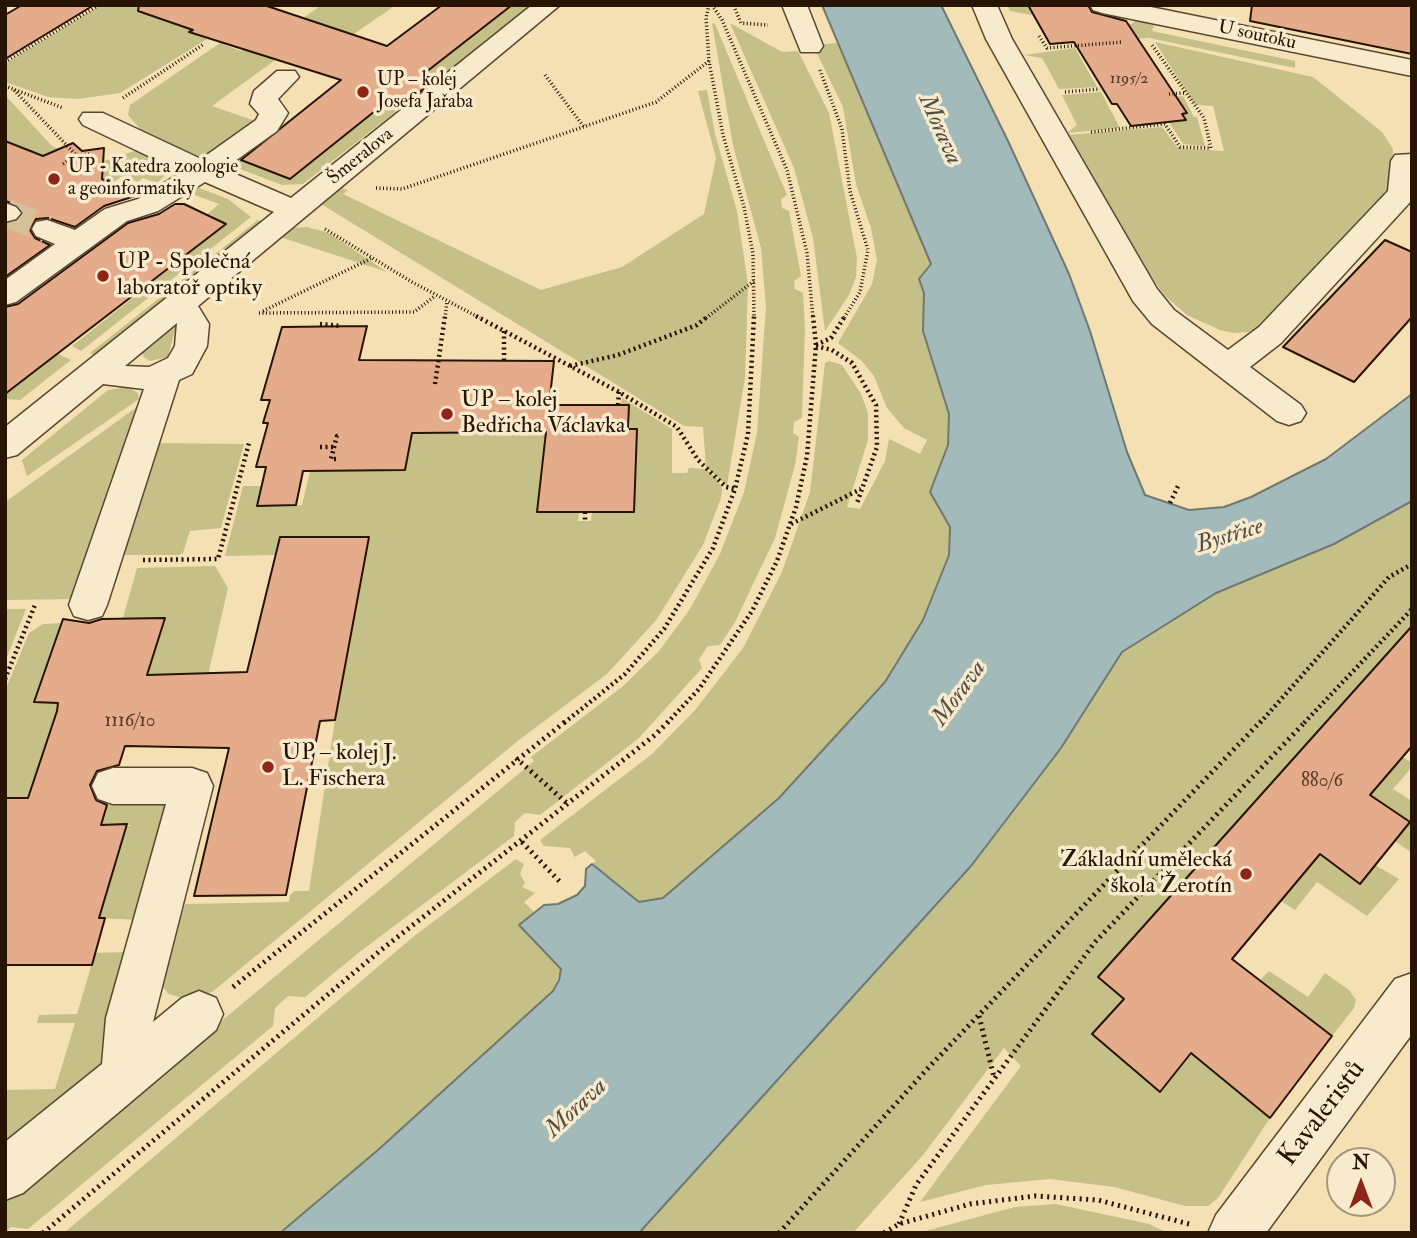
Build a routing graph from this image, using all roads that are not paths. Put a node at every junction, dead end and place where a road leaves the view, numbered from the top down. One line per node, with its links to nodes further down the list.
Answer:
1 (548, 5): 12 (street, Šmeralova)
2 (794, 5): 6 (street)
3 (984, 5): 17 (street)
4 (1102, 5): 5 (street, U soutoku)
5 (1212, 15): 7 (street, U soutoku)
6 (810, 46)
7 (1412, 68)
8 (286, 77): 11 (street)
9 (93, 119): 11 (street)
10 (1405, 162): 17 (street)
11 (203, 172): 12 (street); 14 (street)
12 (295, 210): 16 (street, Šmeralova)
13 (47, 229): 14 (street)
14 (77, 242): 15 (street)
15 (5, 295)
16 (174, 309): 18 (street, Šmeralova); 19 (street)
17 (1228, 366): 20 (street)
18 (97, 372): 19 (street); 21 (street, Šmeralova)
19 (163, 376): 22 (street)
20 (1289, 413)
21 (5, 446)
22 (88, 605)
23 (113, 786): 26 (street)
24 (1412, 995): 28 (street, Kavaleristů)
25 (199, 1013): 26 (street)
26 (125, 1076): 27 (street)
27 (5, 1175)
28 (1218, 1231)

